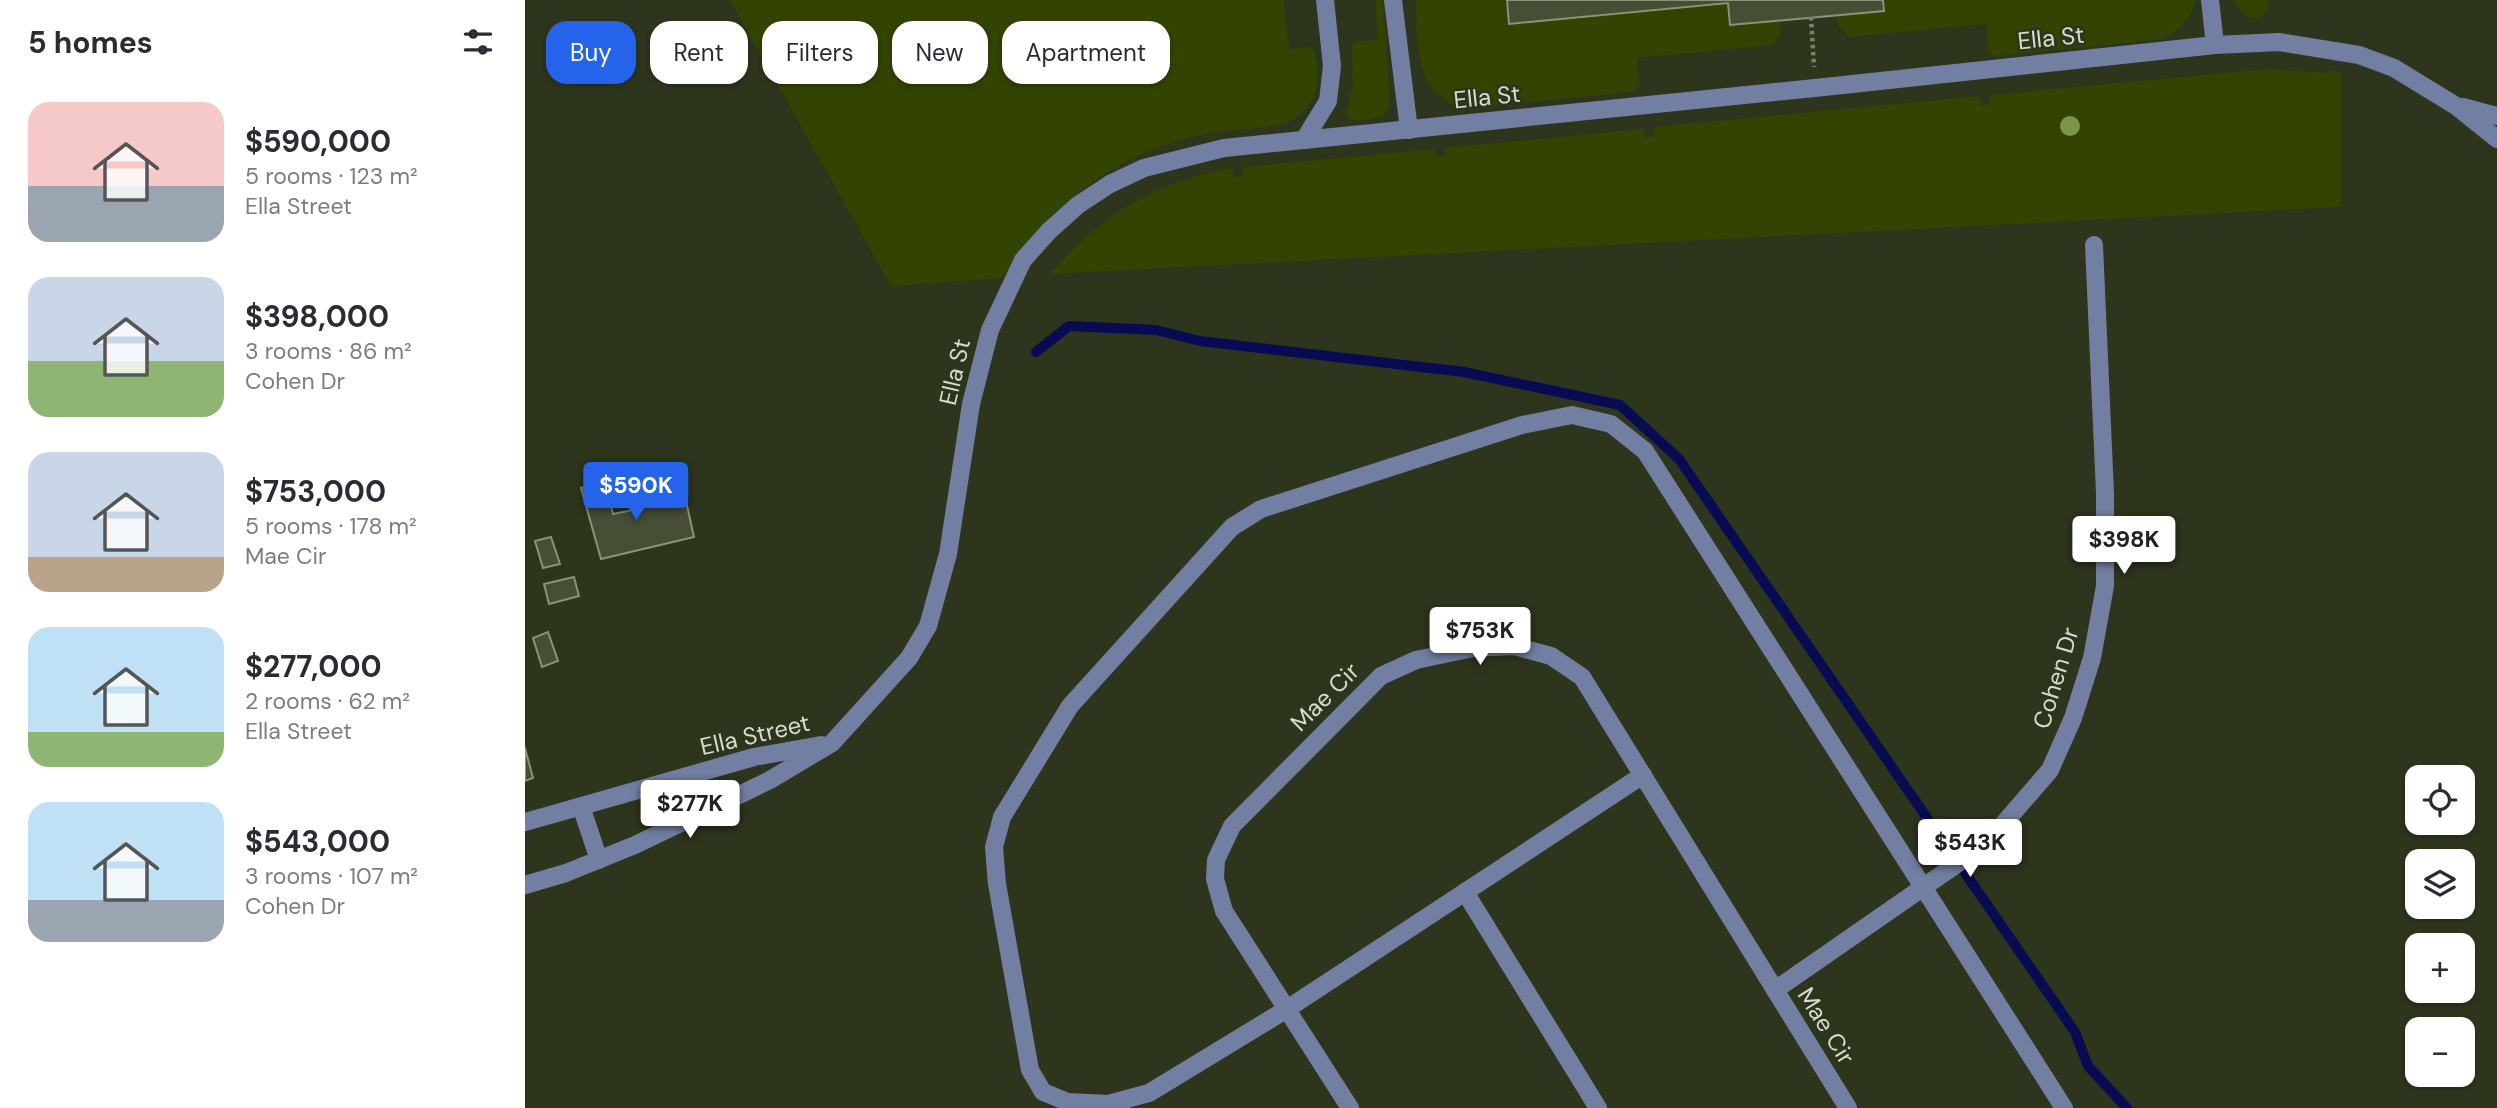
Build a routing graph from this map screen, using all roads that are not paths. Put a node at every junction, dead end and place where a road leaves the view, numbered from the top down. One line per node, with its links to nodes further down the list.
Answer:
1 (1325, 0): 9 (street)
2 (1393, 0): 7 (street)
3 (2210, 0): 4 (street)
4 (2215, 45): 5 (street, Ella St); 7 (street, Ella St)
5 (2456, 106): 6 (street); 8 (street, Ella St)
6 (2497, 116)
7 (1409, 130): 9 (street, Ella St)
8 (2497, 139)
9 (1304, 140): 11 (street, Ella St)
10 (2094, 245): 18 (street, Cohen Dr)
11 (832, 743): 13 (street, Ella Street); 15 (street, Ella Street)
12 (1643, 775): 17 (street); 18 (street, Mae Cir); 19 (street, Mae Cir)
13 (581, 806): 14 (street, Ella Street); 15 (street)
14 (525, 822)
15 (599, 860): 16 (street, Ella Street)
16 (525, 885)
17 (1465, 892): 19 (street); 22 (street)
18 (1775, 990): 23 (street, Mae Cir)
19 (1287, 1009): 20 (street); 21 (street, Mae Cir)
20 (1132, 1103): 24 (street)
21 (1350, 1108)
22 (1598, 1108)
23 (1848, 1108)
24 (2064, 1108)

